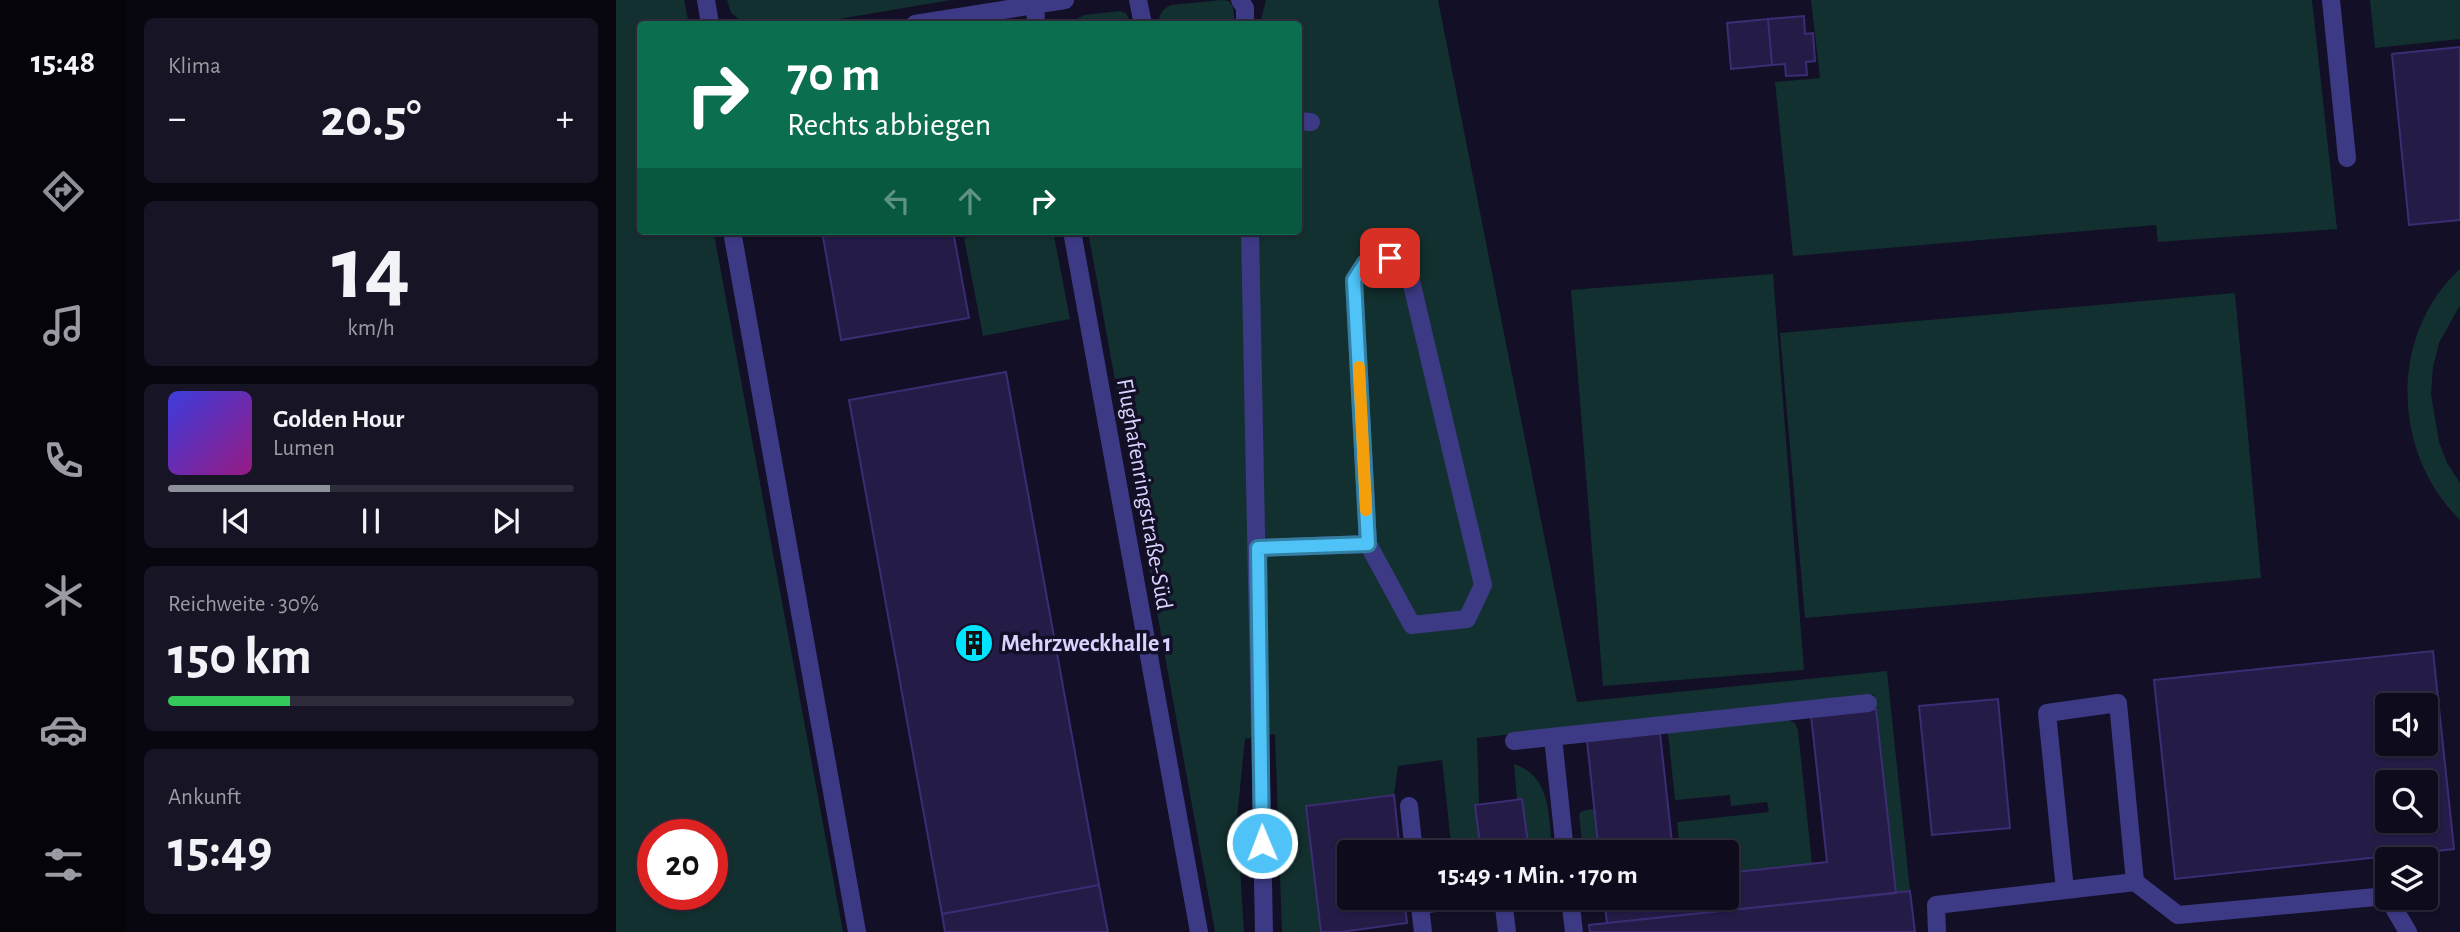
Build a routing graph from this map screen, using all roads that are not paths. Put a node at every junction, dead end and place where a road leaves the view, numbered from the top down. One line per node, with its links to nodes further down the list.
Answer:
1 (706, 0): 7 (street)
2 (1065, 0): 6 (street)
3 (1138, 0): 10 (street)
4 (1240, 0): 11 (street)
5 (2330, 0): 12 (street)
6 (1035, 1): 8 (street); 9 (street)
7 (710, 21)
8 (931, 21)
9 (1036, 21)
10 (1142, 21)
11 (1245, 21)
12 (2347, 158)
13 (733, 235): 31 (street)
14 (1073, 235): 32 (street, Flughafenringstraße-Süd)
15 (1250, 235): 17 (street)
16 (1368, 544): 16 (street); 17 (street)
17 (1258, 548): 33 (street)
18 (1868, 703): 19 (street)
19 (1553, 737): 20 (street); 23 (street)
20 (1514, 741)
21 (1409, 806): 22 (street)
22 (1413, 840)
23 (1564, 840)
24 (2135, 882): 25 (street); 25 (street); 26 (street)
25 (2066, 890): 37 (street)
26 (2375, 898)
27 (1421, 910): 34 (street)
28 (1504, 910): 35 (street)
29 (1571, 910): 36 (street)
30 (2396, 910): 38 (street)
31 (857, 932)
32 (1199, 932)
33 (1264, 932)
34 (1423, 932)
35 (1507, 932)
36 (1574, 932)
37 (1937, 932)
38 (2409, 932)

